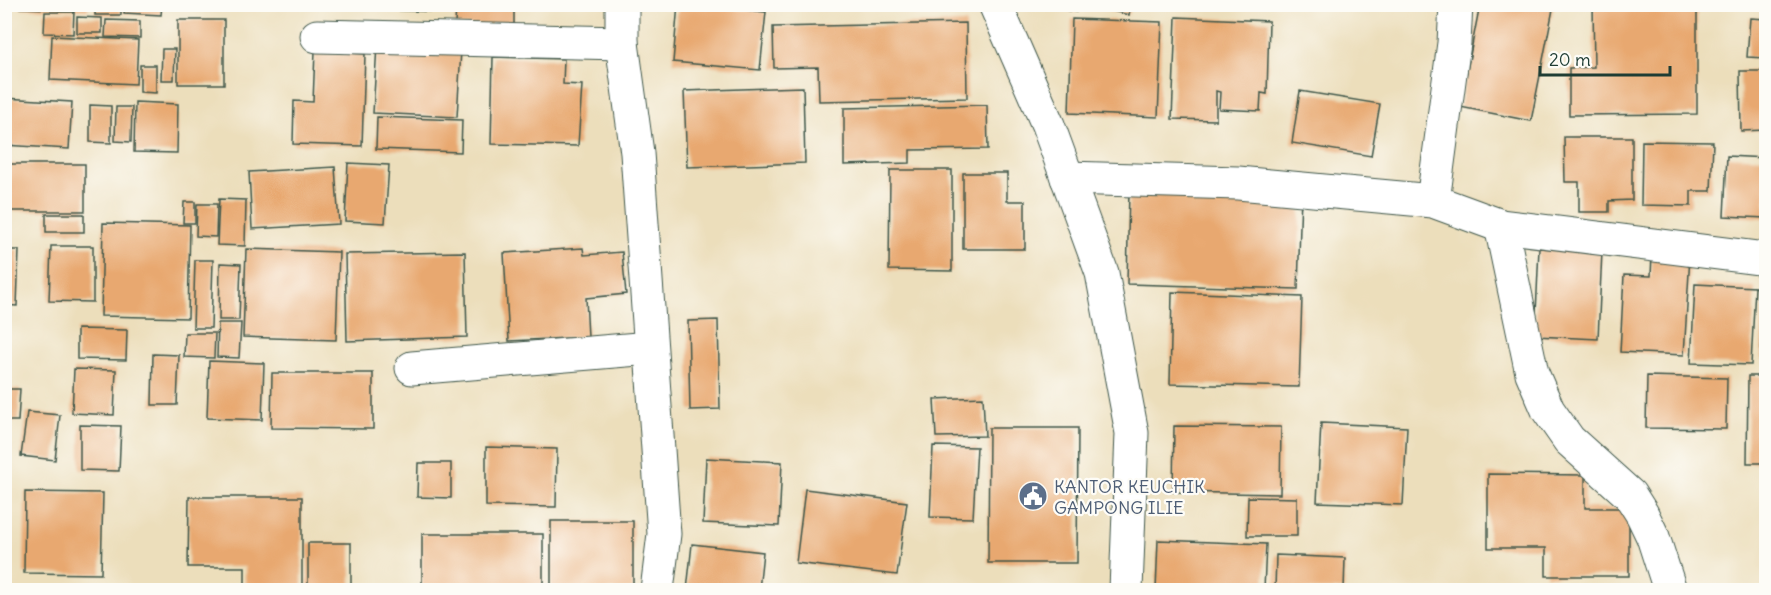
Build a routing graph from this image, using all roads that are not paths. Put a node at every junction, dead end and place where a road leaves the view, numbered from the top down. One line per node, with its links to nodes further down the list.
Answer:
1 (622, 4): 5 (street)
2 (995, 4): 6 (street)
3 (1456, 4): 7 (street)
4 (317, 36): 5 (street)
5 (622, 43): 10 (street)
6 (1067, 178): 7 (street); 13 (street)
7 (1433, 201): 8 (street)
8 (1501, 226): 9 (street); 14 (street)
9 (1767, 259)
10 (651, 348): 11 (street); 12 (street)
11 (412, 368)
12 (657, 591)
13 (1126, 591)
14 (1670, 591)

